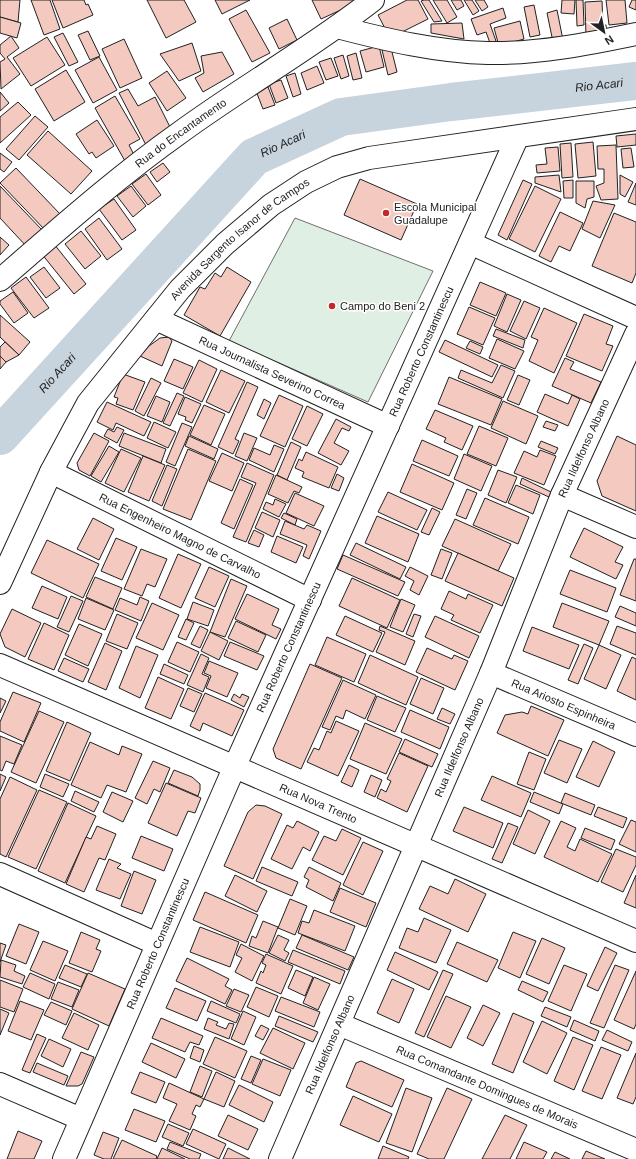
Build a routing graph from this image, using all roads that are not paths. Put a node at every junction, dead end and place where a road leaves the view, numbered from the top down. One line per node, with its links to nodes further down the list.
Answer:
1 (373, 0): 2 (street, Rua do Encantamento)
2 (338, 27): 3 (street); 7 (street, Rua do Encantamento)
3 (636, 34)
4 (636, 119): 5 (street, Avenida Sargento Isanor de Campos)
5 (517, 138): 6 (street, Rua Roberto Constantinescu); 9 (street, Avenida Sargento Isanor de Campos)
6 (470, 243): 8 (street); 11 (street, Rua Roberto Constantinescu)
7 (0, 280)
8 (636, 318)
9 (156, 319): 11 (street, Rua Journalista Severino Correa); 12 (street, Avenida Sargento Isanor de Campos)
10 (636, 334): 13 (street, Rua Ildelfonso Albano)
11 (388, 426): 16 (street, Rua Roberto Constantinescu)
12 (51, 472): 15 (street, Avenida Sargento Isanor de Campos); 16 (street, Rua Engenheiro Magno de Carvalho)
13 (562, 495): 14 (street); 18 (street, Rua Ildelfonso Albano)
14 (636, 528)
15 (0, 584)
16 (310, 600): 20 (street, Rua Roberto Constantinescu)
17 (0, 665): 20 (street, Rua Nova Trento)
18 (491, 673): 19 (street, Rua Ariosto Espinheira); 21 (street, Rua Ildelfonso Albano)
19 (636, 735)
20 (234, 768): 21 (street, Rua Nova Trento); 24 (street, Rua Roberto Constantinescu)
21 (416, 846): 23 (street, Rua Nova Trento); 25 (street, Rua Ildelfonso Albano)
22 (0, 874): 24 (street)
23 (636, 941)
24 (157, 944): 27 (street, Rua Roberto Constantinescu)
25 (339, 1024): 28 (street, Rua Comandante Domingues de Morais); 30 (street, Rua Ildelfonso Albano)
26 (0, 1084): 27 (street)
27 (81, 1119): 29 (street, Rua Roberto Constantinescu)
28 (636, 1150)
29 (64, 1159)
30 (280, 1159)

